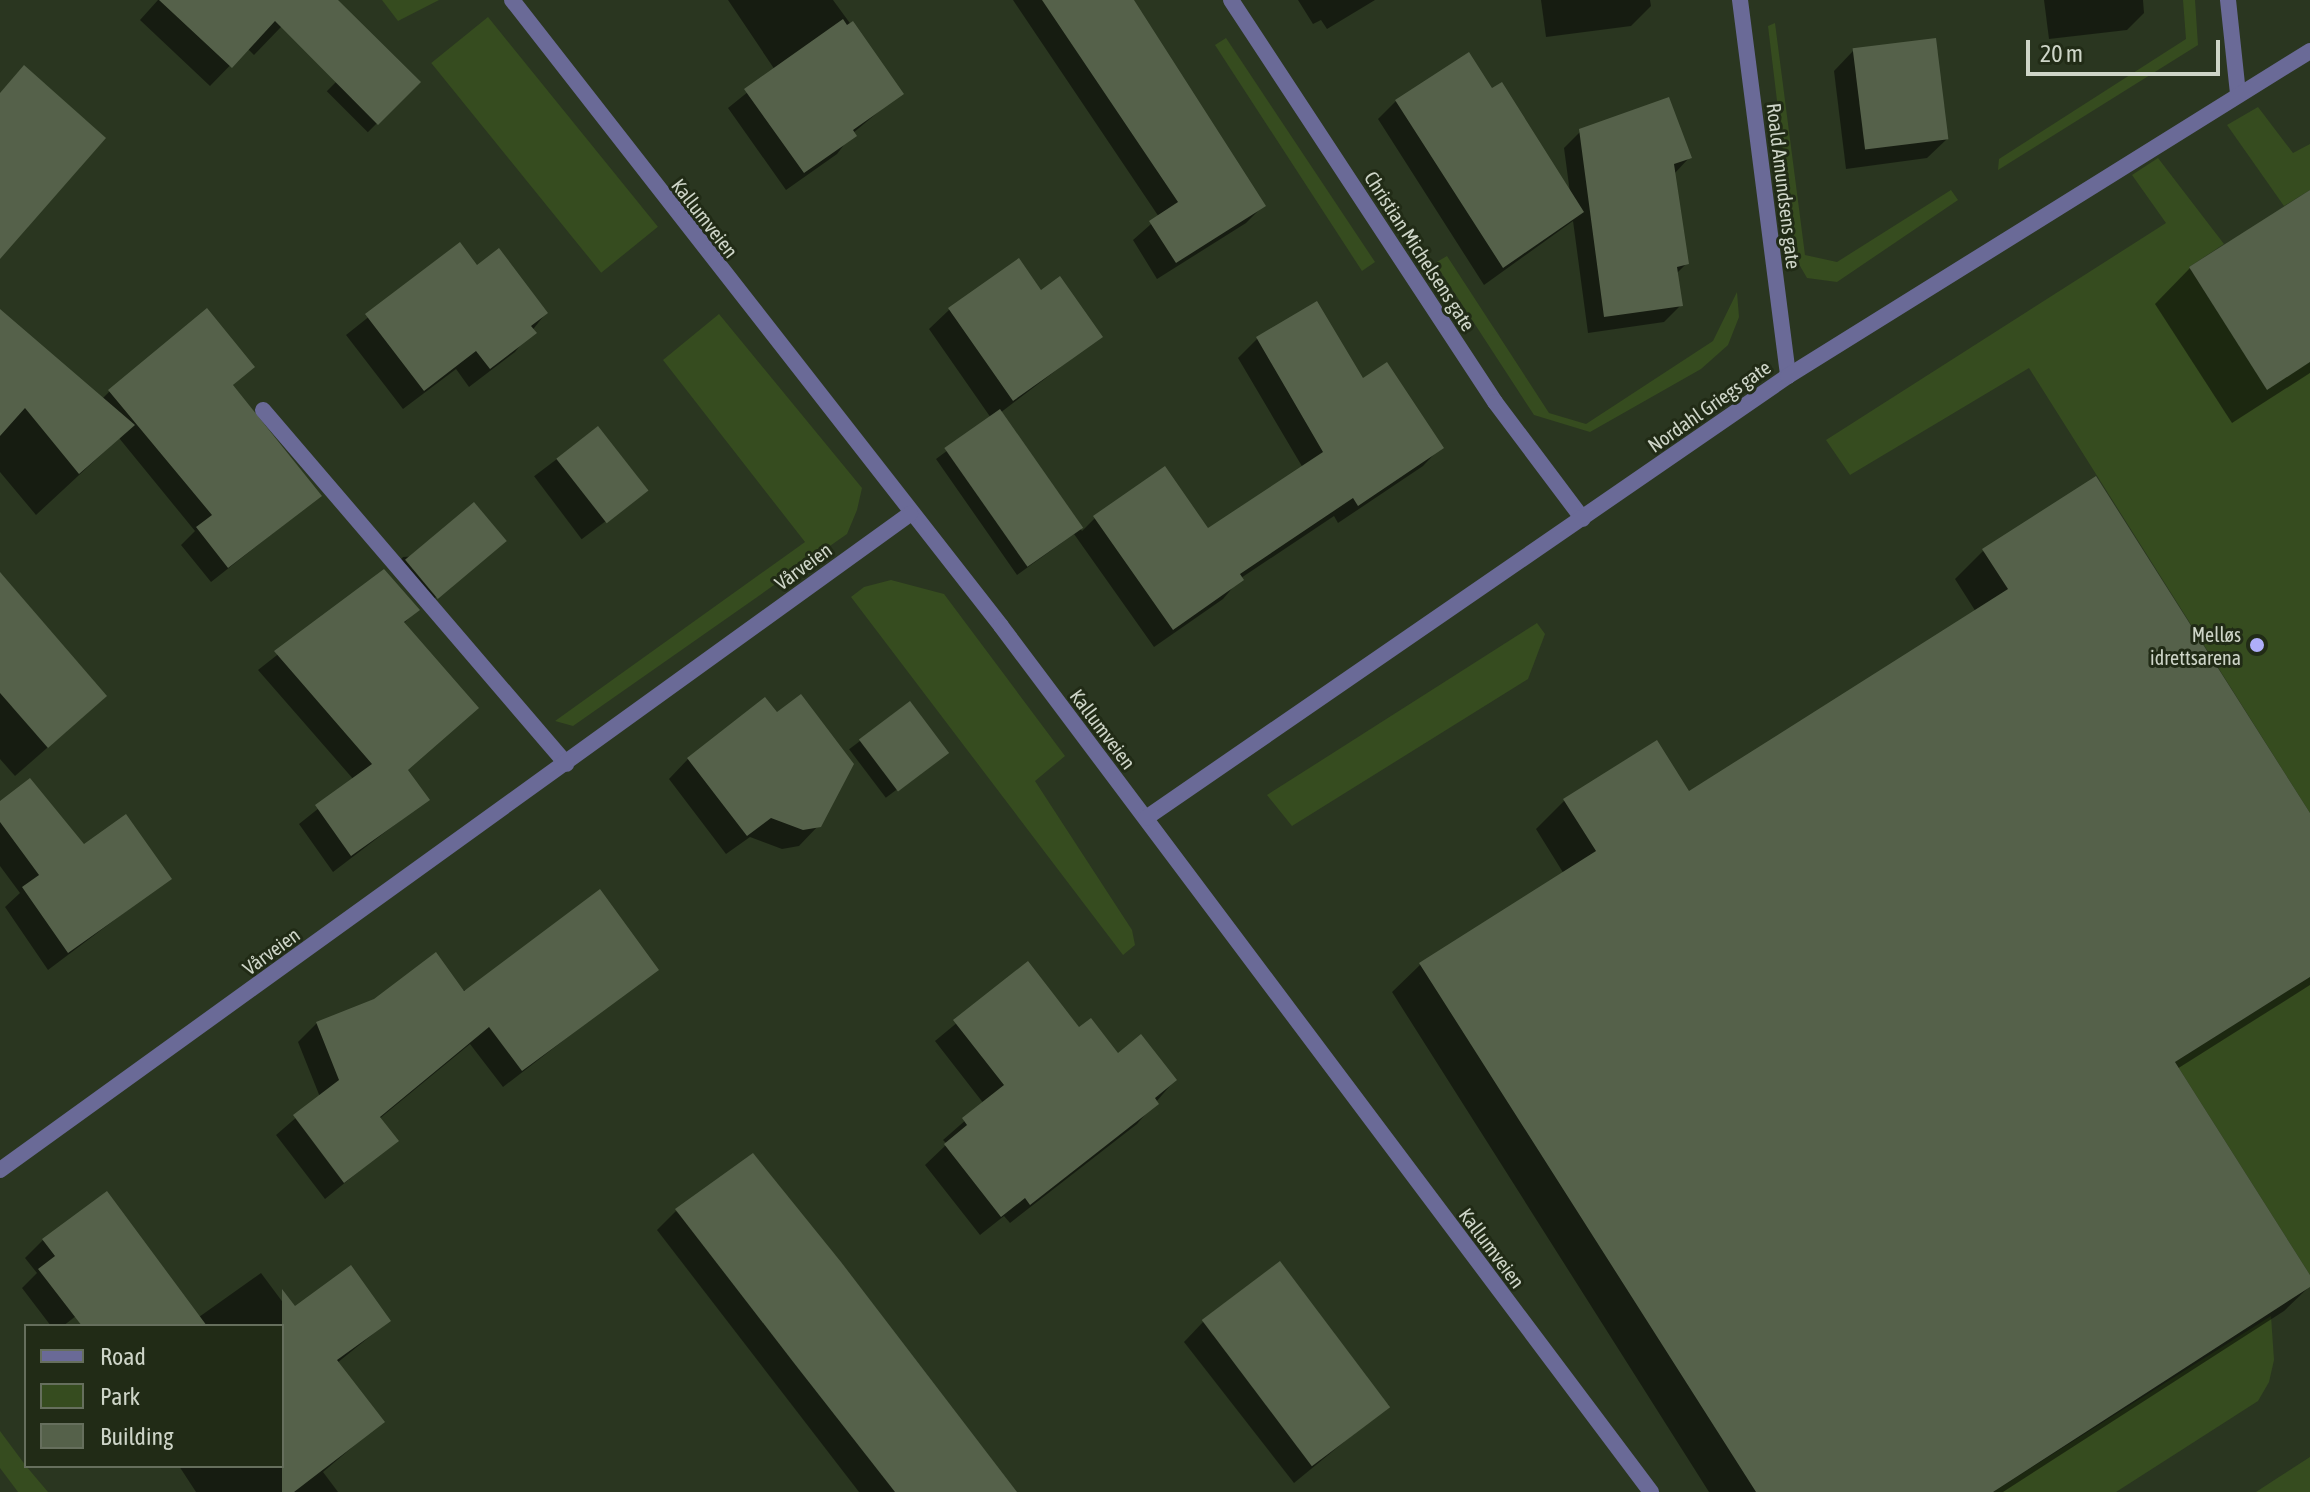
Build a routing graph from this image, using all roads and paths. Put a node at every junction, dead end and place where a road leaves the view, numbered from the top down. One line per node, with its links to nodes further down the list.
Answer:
1 (512, 0): 9 (street, Kallumveien)
2 (1231, 0): 10 (street, Christian Michelsens gate)
3 (1740, 0): 7 (street, Roald Amundsens gate)
4 (2228, 0): 6 (street)
5 (2310, 51): 6 (street, Nordahl Griegs gate)
6 (2238, 93): 7 (street, Nordahl Griegs gate)
7 (1788, 376): 10 (street, Nordahl Griegs gate)
8 (263, 410): 11 (street)
9 (910, 514): 11 (street, Vårveien); 12 (street, Kallumveien)
10 (1583, 519): 12 (street, Nordahl Griegs gate)
11 (566, 764): 13 (street, Vårveien)
12 (1146, 818): 14 (street, Kallumveien)
13 (0, 1170)
14 (1651, 1492)

